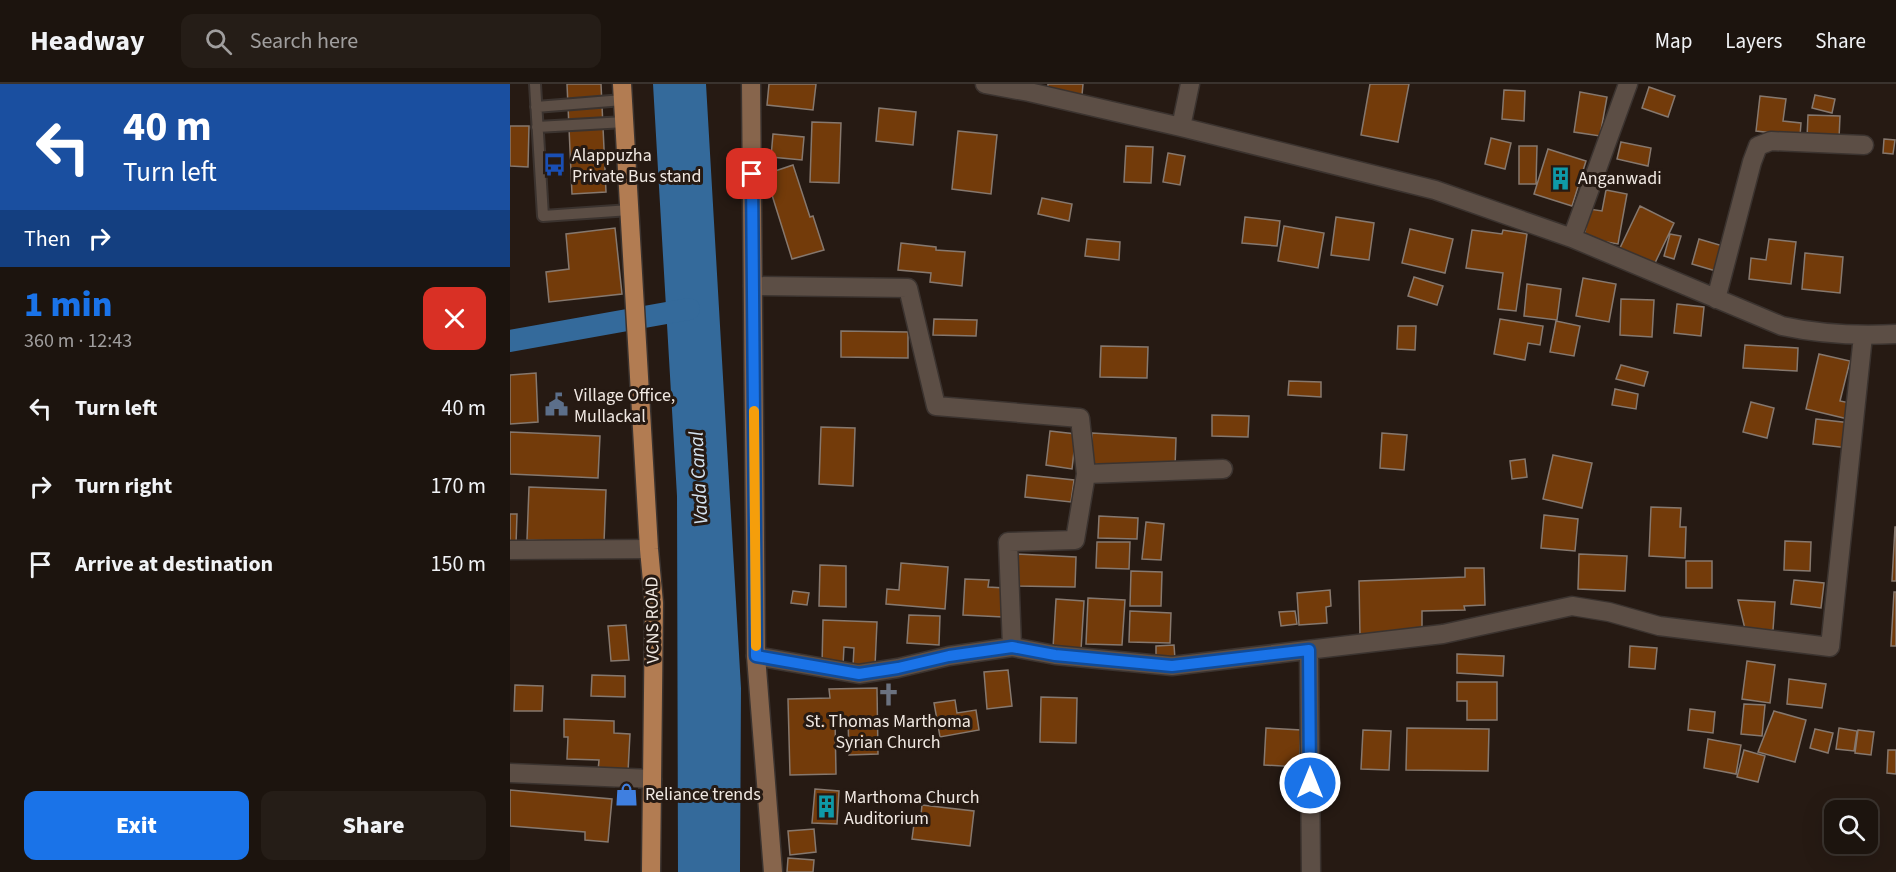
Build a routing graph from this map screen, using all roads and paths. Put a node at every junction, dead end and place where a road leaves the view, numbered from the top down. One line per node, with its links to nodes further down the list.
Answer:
1 (534, 84): 7 (lane)
2 (751, 84): 14 (main road)
3 (985, 84): 10 (street)
4 (1190, 84): 10 (street)
5 (1628, 84): 13 (street)
6 (623, 92): 7 (lane); 8 (main road)
7 (536, 107): 9 (lane)
8 (625, 122): 9 (lane); 12 (main road)
9 (537, 127): 12 (lane)
10 (1181, 127): 13 (street)
11 (1864, 145): 15 (street)
12 (630, 210): 20 (main road, VCNS ROAD)
13 (1572, 238): 15 (street)
14 (753, 286): 19 (street); 24 (main road)
15 (1716, 299): 17 (street)
16 (1896, 334): 17 (street)
17 (1863, 336): 23 (street)
18 (1223, 469): 19 (street)
19 (1086, 474): 22 (street)
20 (649, 549): 21 (street); 26 (main road, VCNS ROAD)
21 (510, 550)
22 (1012, 647): 23 (street); 24 (street)
23 (1309, 650): 29 (street)
24 (756, 656): 28 (main road)
25 (510, 773): 26 (street)
26 (652, 779): 27 (main road, VCNS ROAD)
27 (651, 872)
28 (773, 872)
29 (1311, 872)

